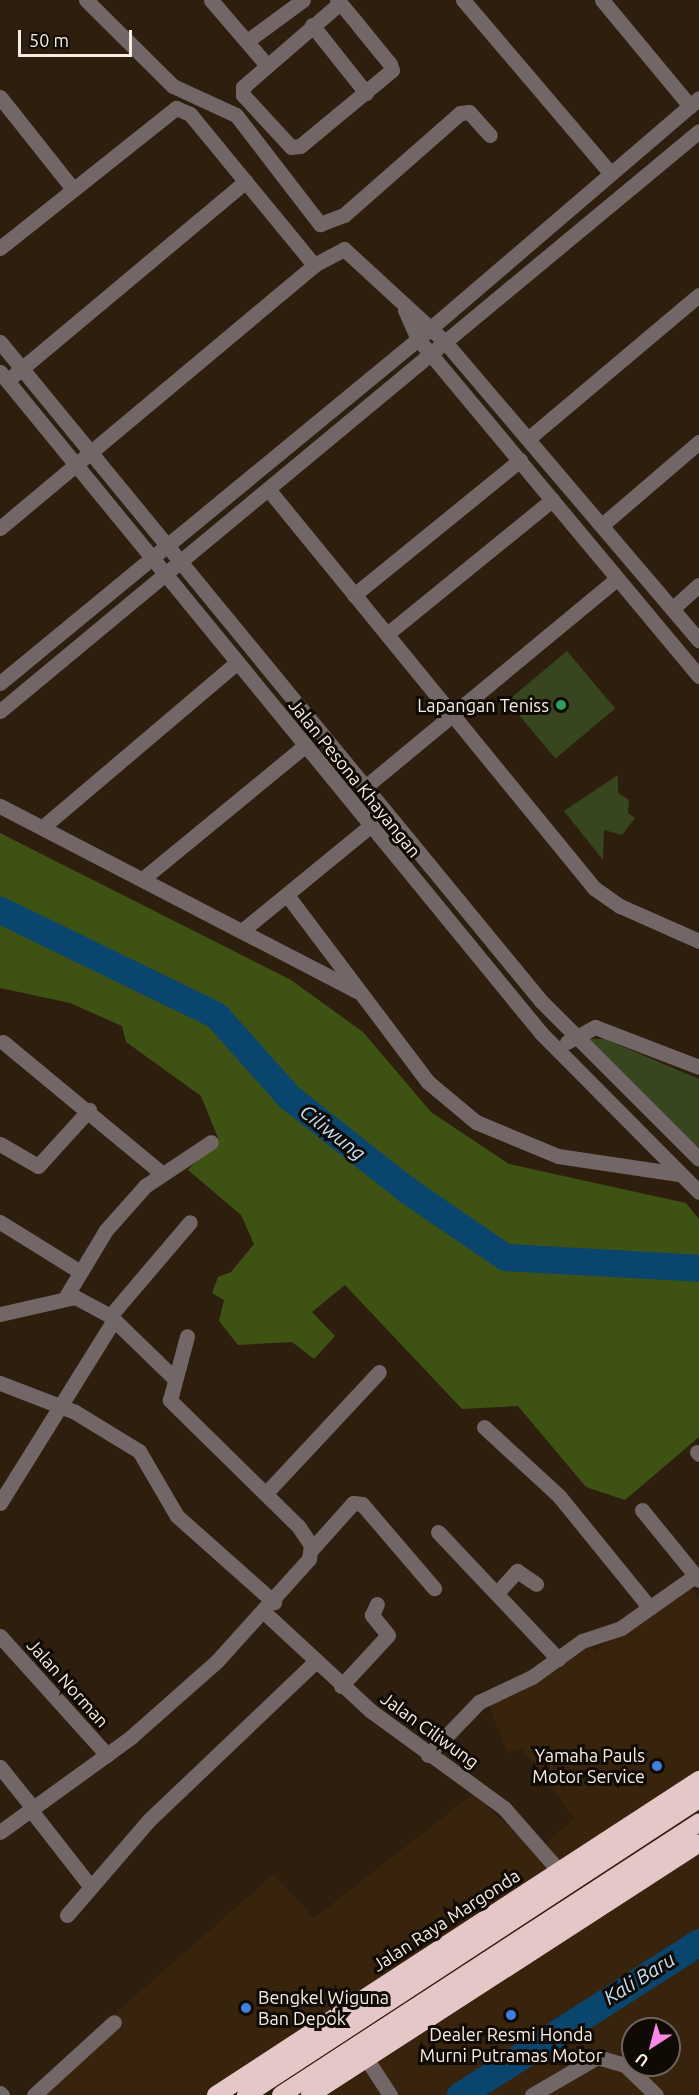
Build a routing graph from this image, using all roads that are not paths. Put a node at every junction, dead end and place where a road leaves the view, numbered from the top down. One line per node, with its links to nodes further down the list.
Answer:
1 (86, 0): 14 (street)
2 (211, 0): 8 (street)
3 (303, 0): 8 (street)
4 (463, 0): 15 (street)
5 (602, 0): 12 (street)
6 (338, 2): 7 (street); 10 (street)
7 (312, 25): 9 (street); 10 (street)
8 (248, 41): 9 (street)
9 (265, 63): 10 (street)
10 (366, 93)
11 (0, 97): 17 (street)
12 (695, 102): 15 (street)
13 (699, 131): 25 (street)
14 (490, 135)
15 (611, 174): 22 (street)
16 (246, 181): 17 (street); 19 (street); 27 (street)
17 (72, 188): 18 (street)
18 (0, 248)
19 (314, 265): 21 (street); 31 (street)
20 (699, 295): 29 (street)
21 (405, 310): 22 (street); 23 (street)
22 (432, 328): 23 (street); 25 (street)
23 (418, 339): 26 (street); 38 (street)
24 (0, 342): 27 (street, Jalan Pesona Khayangan)
25 (445, 342): 26 (street); 29 (street)
26 (430, 354): 32 (street); 34 (street)
27 (21, 369): 28 (street); 31 (street, Jalan Pesona Khayangan)
28 (2, 380): 33 (street, Jalan Pesona Khayangan)
29 (529, 438): 36 (street)
30 (699, 442): 36 (street)
31 (91, 454): 33 (street); 38 (street, Jalan Pesona Khayangan)
32 (520, 460): 35 (street); 44 (street)
33 (76, 467): 37 (street); 39 (street, Jalan Pesona Khayangan)
34 (268, 489): 40 (street); 44 (street)
35 (552, 500): 42 (street); 46 (street)
36 (602, 525): 45 (street)
37 (0, 528)
38 (167, 547): 39 (street); 40 (street, Jalan Pesona Khayangan)
39 (151, 559): 41 (street, Jalan Pesona Khayangan); 50 (street)
40 (180, 564): 41 (street); 52 (street, Jalan Pesona Khayangan)
41 (165, 576): 48 (street, Jalan Pesona Khayangan); 51 (street)
42 (616, 579): 49 (street); 53 (street)
43 (699, 585): 45 (street)
44 (354, 595): 46 (street)
45 (672, 609): 47 (street)
46 (387, 634): 53 (street)
47 (699, 640)
48 (236, 663): 54 (street, Jalan Pesona Khayangan); 58 (street)
49 (699, 676)
50 (0, 683)
51 (0, 711)
52 (305, 715): 54 (street); 56 (street, Jalan Pesona Khayangan)
53 (453, 715): 56 (street); 63 (street)
54 (289, 729): 55 (street, Jalan Pesona Khayangan)
55 (303, 747): 59 (street, Jalan Pesona Khayangan); 60 (street)
56 (365, 787): 65 (street, Jalan Pesona Khayangan)
57 (0, 806): 58 (street)
58 (44, 826): 60 (street)
59 (369, 827): 61 (street); 67 (street, Jalan Pesona Khayangan)
60 (145, 877): 62 (street)
61 (287, 895): 62 (street); 64 (street)
62 (243, 930): 64 (street)
63 (699, 941)
64 (362, 994): 74 (street)
65 (574, 1036): 67 (street); 68 (street); 72 (street, Jalan Pesona Khayangan)
66 (3, 1042): 69 (street)
67 (557, 1050): 74 (street, Jalan Pesona Khayangan)
68 (699, 1067)
69 (89, 1110): 71 (street); 73 (street)
70 (211, 1142): 73 (street)
71 (0, 1144)
72 (699, 1159)
73 (160, 1172): 78 (street)
74 (680, 1174): 75 (street, Jalan Pesona Khayangan)
75 (699, 1191)
76 (0, 1222): 78 (street)
77 (190, 1222): 81 (street)
78 (79, 1271): 79 (street)
79 (65, 1298): 80 (street); 81 (street)
80 (0, 1314)
81 (112, 1318): 84 (street); 86 (street)
82 (187, 1336): 84 (street)
83 (379, 1372): 88 (street)
84 (172, 1377): 88 (street)
85 (0, 1383): 86 (street, Jalan Ciliwung)
86 (63, 1407): 89 (street); 98 (street, Jalan Ciliwung)
87 (484, 1427): 99 (street)
88 (267, 1492): 92 (street)
89 (0, 1503)
90 (642, 1510): 93 (street)
91 (438, 1532): 96 (street)
92 (311, 1550): 95 (street); 98 (street)
93 (698, 1577): 99 (street)
94 (536, 1584): 96 (street)
95 (434, 1588)
96 (497, 1593): 101 (street)
97 (377, 1604): 103 (street)
98 (269, 1607): 102 (street, Jalan Ciliwung); 104 (street)
99 (650, 1608): 101 (street)
100 (0, 1636): 104 (street, Jalan Norman)
101 (558, 1659): 105 (street)
102 (314, 1663): 103 (street, Jalan Ciliwung); 114 (street)
103 (341, 1686): 105 (street, Jalan Ciliwung)
104 (107, 1755): 109 (street)
105 (428, 1755): 113 (street, Jalan Ciliwung)
106 (0, 1767): 109 (street)
107 (699, 1780): 113 (highway, Jalan Raya Margonda)
108 (699, 1799): 113 (highway, Jalan Raya Margonda)
109 (31, 1808): 111 (street); 114 (street)
110 (699, 1823): 117 (highway, Jalan Raya Margonda)
111 (0, 1832)
112 (699, 1843): 117 (highway, Jalan Raya Margonda)
113 (565, 1877): 117 (highway, Jalan Raya Margonda)
114 (91, 1887): 115 (street)
115 (67, 1916)
116 (114, 2022): 118 (street)
117 (352, 2037): 119 (highway, Jalan Raya Margonda); 120 (highway, Jalan Raya Margonda); 121 (highway, Jalan Raya Margonda); 122 (highway, Jalan Raya Margonda); 123 (street)
118 (34, 2095)
119 (216, 2095)
120 (246, 2095)
121 (281, 2095)
122 (310, 2095)
123 (390, 2095)
124 (532, 2095): 125 (street)
125 (656, 2095)

